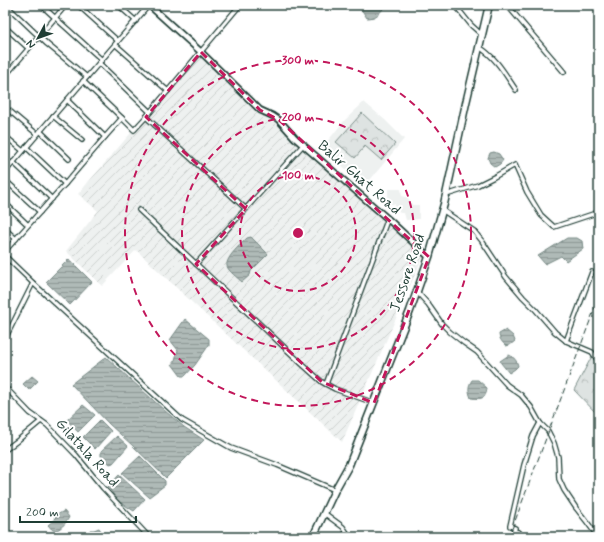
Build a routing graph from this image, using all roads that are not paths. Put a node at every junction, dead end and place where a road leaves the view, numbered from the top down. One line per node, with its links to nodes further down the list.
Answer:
1 (6, 5): 11 (street); 16 (street)
2 (41, 5): 12 (street)
3 (66, 5): 12 (street)
4 (78, 5): 17 (street)
5 (118, 5): 13 (street)
6 (149, 5): 13 (street); 20 (street, Balir Ghat Road)
7 (240, 5): 20 (street)
8 (455, 5): 15 (street)
9 (489, 5): 15 (highway, Jessore Road)
10 (507, 5): 23 (street)
11 (5, 12)
12 (55, 17): 16 (street); 21 (street)
13 (136, 21): 17 (street)
14 (5, 27): 19 (street)
15 (482, 35): 18 (highway, Jessore Road)
16 (39, 36): 19 (street); 25 (street)
17 (117, 43): 21 (street); 28 (street)
18 (479, 47): 27 (street); 48 (highway, Jessore Road)
19 (28, 48): 24 (street)
20 (202, 51): 28 (street); 39 (street, Balir Ghat Road)
21 (102, 60): 22 (street)
22 (99, 64): 25 (street); 31 (street)
23 (564, 72)
24 (5, 76)
25 (87, 77): 26 (street)
26 (83, 81): 29 (street); 34 (street)
27 (516, 90)
28 (168, 91): 31 (street)
29 (67, 100): 32 (street); 37 (street)
30 (5, 107): 35 (street)
31 (150, 112): 33 (street)
32 (53, 116): 35 (street); 38 (street)
33 (146, 117): 34 (street); 51 (street)
34 (122, 118): 37 (street)
35 (38, 132): 40 (street); 43 (street)
36 (5, 136): 41 (street)
37 (105, 137): 47 (street)
38 (82, 140)
39 (304, 145): 51 (street); 56 (street, Balir Ghat Road)
40 (26, 147): 41 (street); 47 (street)
41 (23, 151): 44 (street)
42 (5, 159): 44 (street)
43 (69, 159)
44 (12, 163): 45 (street); 49 (street)
45 (5, 172)
46 (5, 180): 54 (street)
47 (65, 184): 49 (street)
48 (446, 195): 53 (highway, Jessore Road); 55 (street)
49 (52, 199): 54 (street)
50 (5, 203): 57 (street)
51 (246, 209): 63 (street)
52 (139, 210): 63 (street)
53 (442, 210): 62 (highway, Jessore Road); 68 (street)
54 (40, 212): 57 (street)
55 (599, 212)
56 (388, 218): 62 (street, Balir Ghat Road); 70 (street)
57 (28, 225): 59 (street)
58 (5, 228): 59 (street)
59 (16, 239): 60 (street)
60 (5, 251)
61 (5, 256): 65 (street)
62 (429, 257): 66 (highway, Jessore Road)
63 (196, 264): 70 (street)
64 (592, 272): 68 (street)
65 (33, 283): 67 (street); 76 (street)
66 (416, 292): 72 (highway, Jessore Road); 74 (street)
67 (5, 339)
68 (566, 341): 69 (street)
69 (599, 362)
70 (326, 384): 72 (street)
71 (5, 388): 73 (street, Gilatala Road)
72 (374, 403): 76 (highway, Jessore Road)
73 (40, 420): 75 (street); 78 (street, Gilatala Road)
74 (540, 423): 81 (street); 82 (street)
75 (5, 450)
76 (336, 490): 77 (highway, Jessore Road)
77 (324, 513): 79 (highway, Jessore Road); 80 (street)
78 (149, 537)
79 (313, 537)
80 (350, 537)
81 (522, 537)
82 (598, 537)

